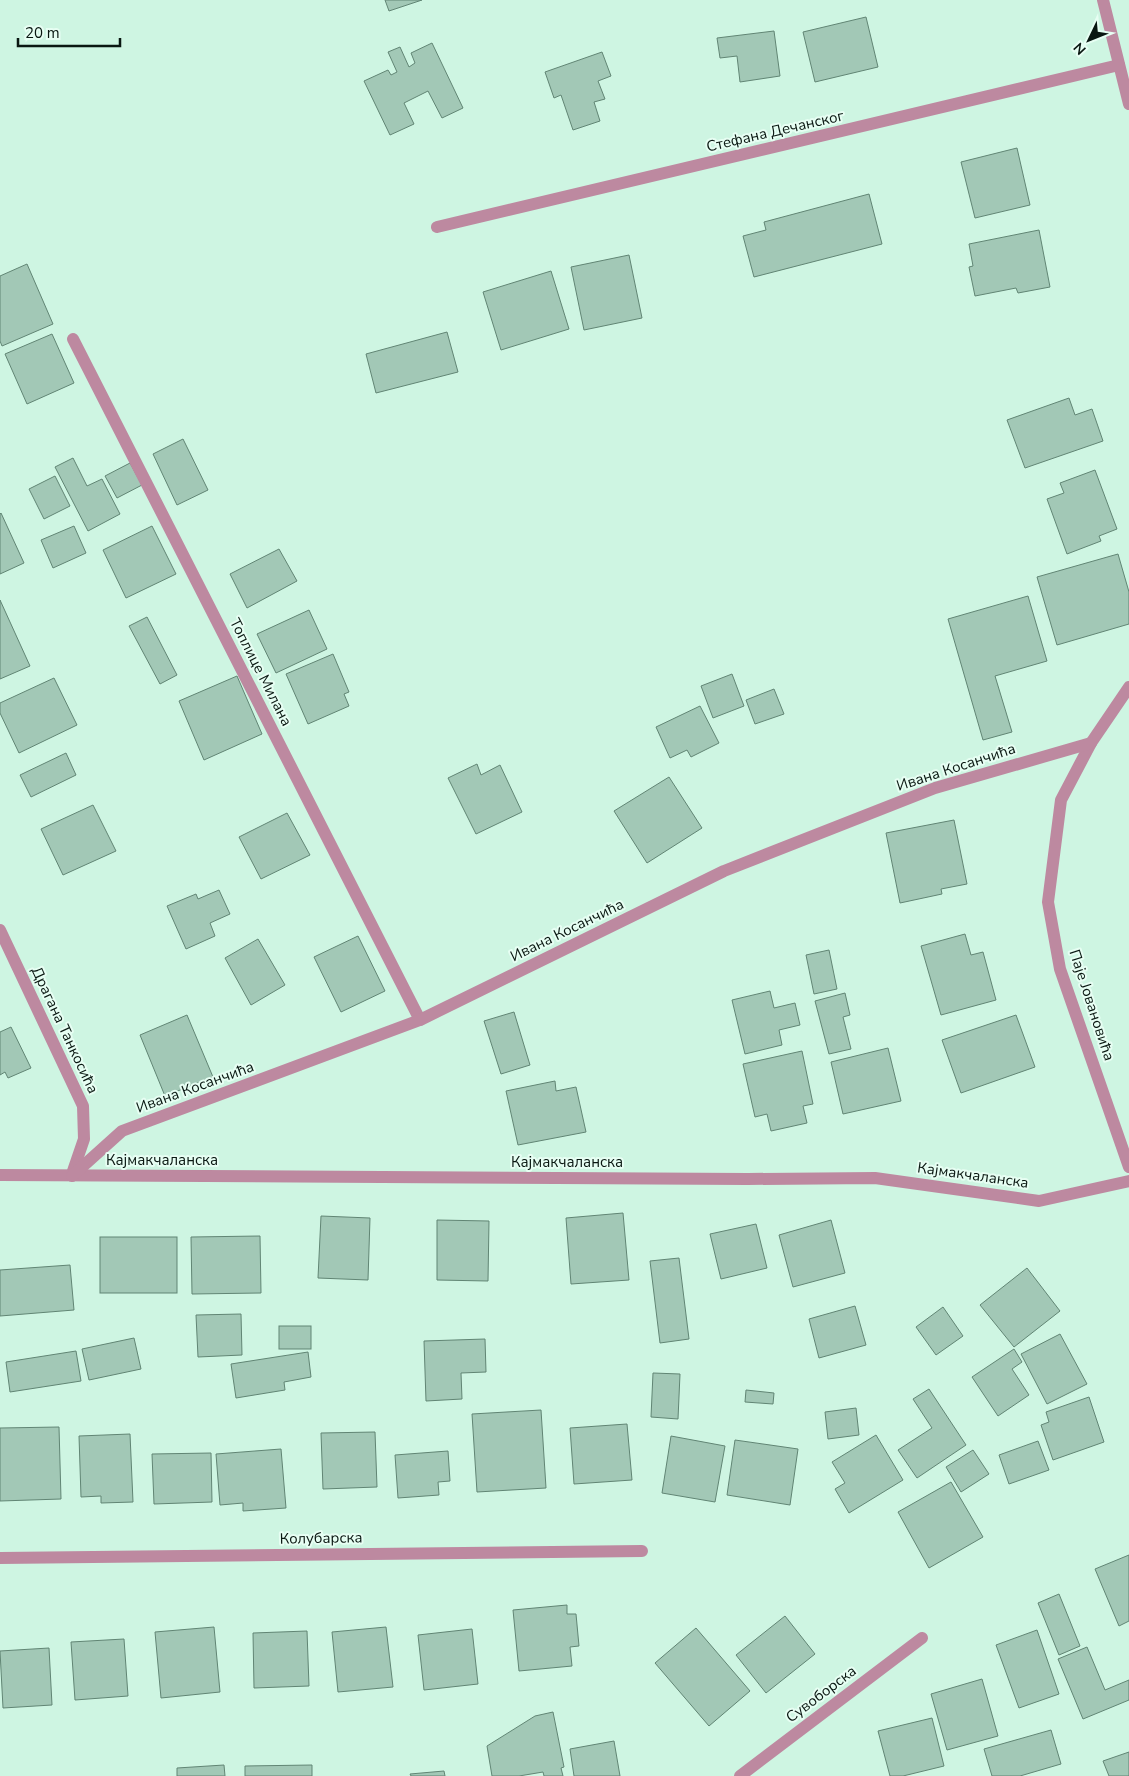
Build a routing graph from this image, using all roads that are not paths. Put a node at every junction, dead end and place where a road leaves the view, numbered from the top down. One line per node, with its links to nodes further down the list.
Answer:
1 (1103, 0): 2 (street)
2 (1120, 65): 3 (street); 4 (street, Стефана Дечанског)
3 (1129, 104)
4 (437, 227)
5 (73, 339): 9 (street, Топлице Милана)
6 (1129, 687): 7 (street, Паје Јовановића)
7 (1091, 743): 9 (street, Ивана Косанчића); 10 (street, Паје Јовановића)
8 (0, 930): 12 (street, Драгана Танкосића)
9 (420, 1020): 12 (street, Ивана Косанчића)
10 (1129, 1167)
11 (0, 1175): 12 (street, Кајмакчаланска)
12 (72, 1176): 13 (street, Кајмакчаланска)
13 (1129, 1181)
14 (642, 1551): 15 (street, Колубарска)
15 (0, 1558)
16 (922, 1638): 17 (street, Сувоборска)
17 (740, 1776)

